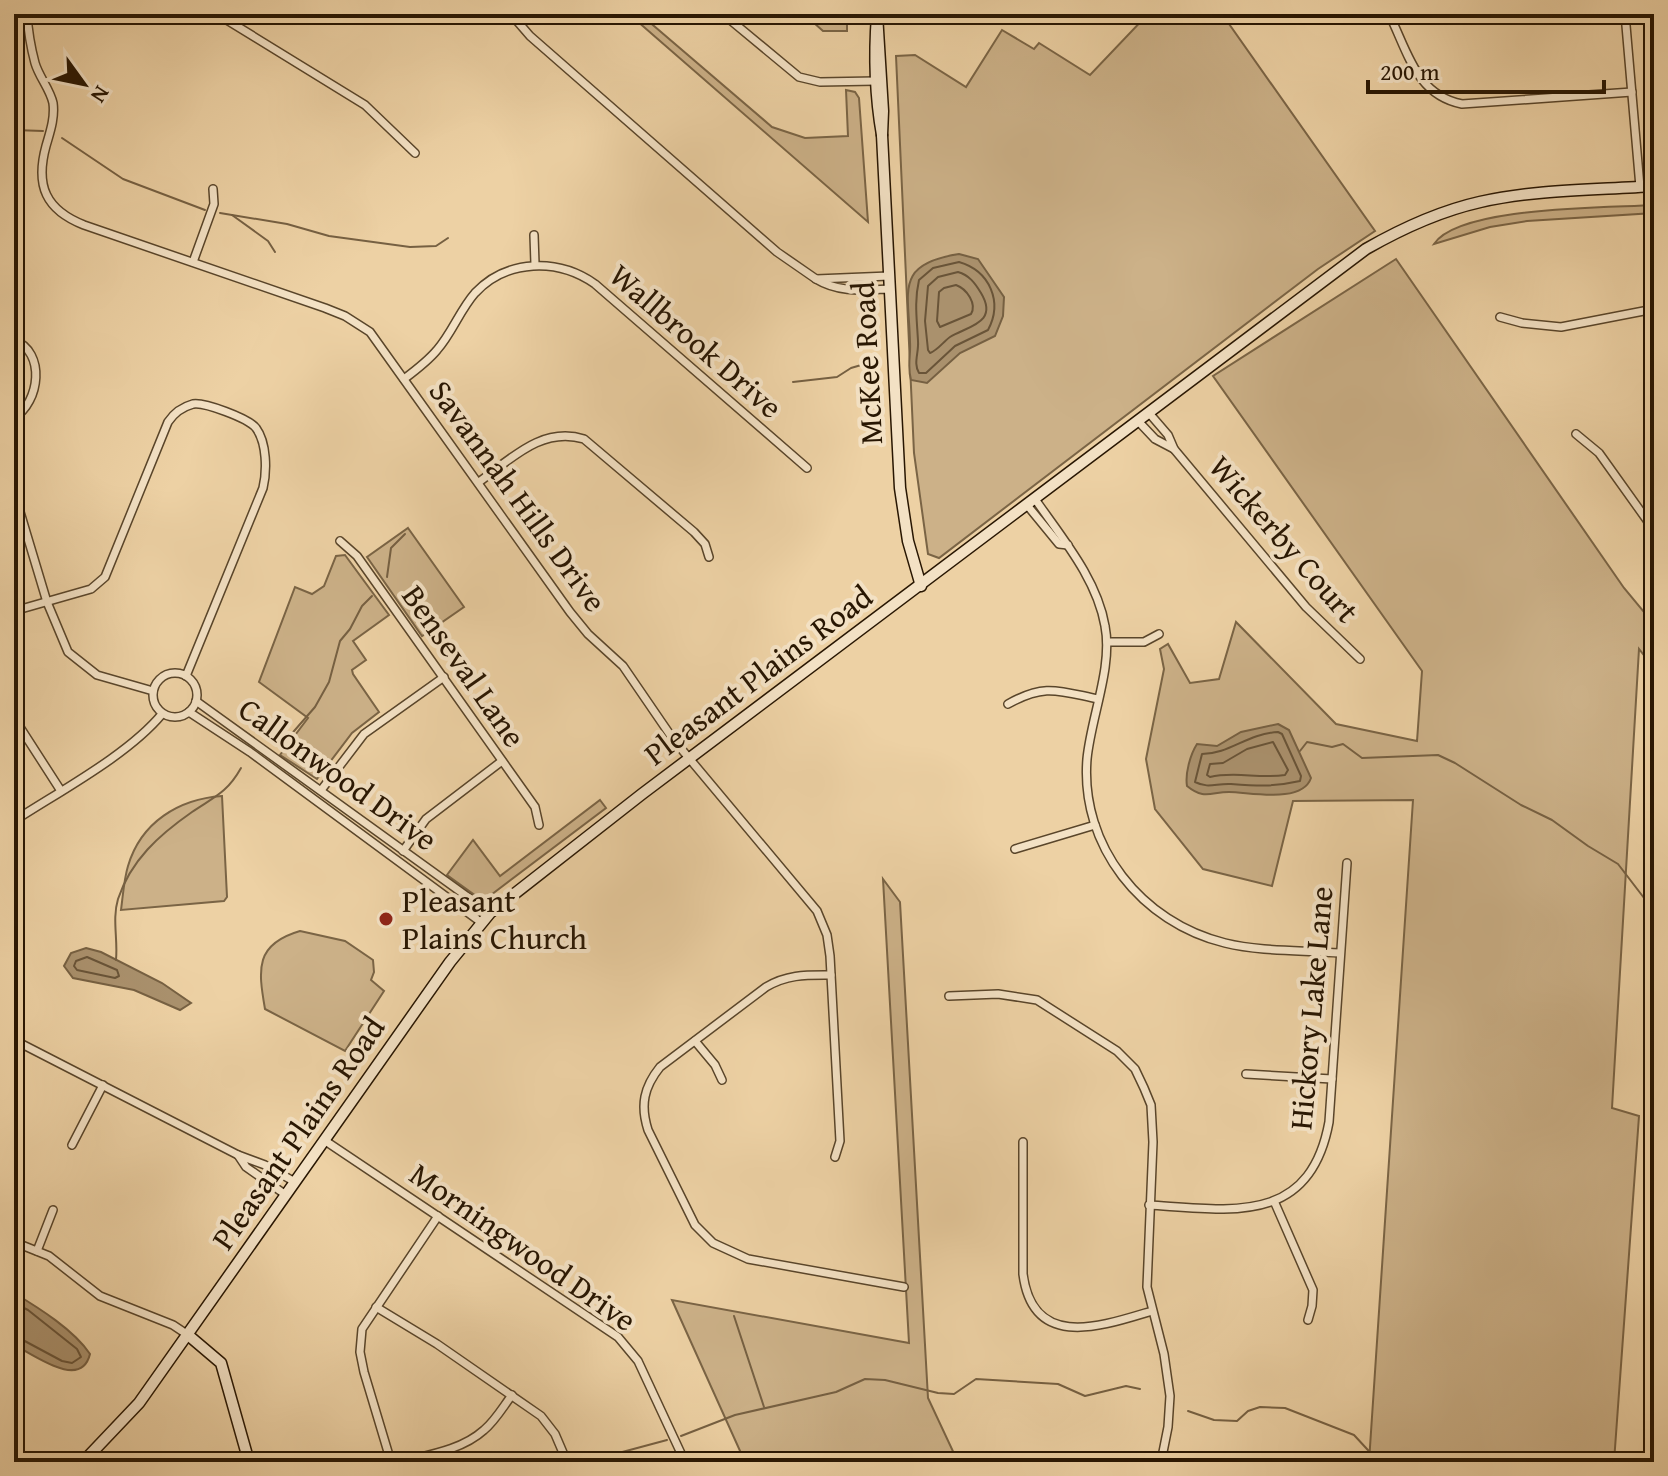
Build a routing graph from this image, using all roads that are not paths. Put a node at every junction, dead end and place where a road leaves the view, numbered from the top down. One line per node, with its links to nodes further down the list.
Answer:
1 (27, 14): 16 (street, Savannah Hills Drive)
2 (217, 14): 11 (street)
3 (511, 14): 19 (street)
4 (723, 14): 8 (street)
5 (1389, 14): 9 (street)
6 (1625, 14): 9 (street)
7 (877, 15): 8 (street, McKee Road); 10 (street, McKee Road)
8 (876, 81): 10 (street, McKee Road)
9 (1632, 92): 13 (street)
10 (882, 135): 18 (street, McKee Road)
11 (415, 153)
12 (1654, 186): 13 (street, Pleasant Plains Road)
13 (1640, 187): 25 (street, Pleasant Plains Road)
14 (213, 189): 16 (street)
15 (534, 235): 17 (street)
16 (193, 262): 24 (street, Savannah Hills Drive)
17 (535, 264): 24 (street); 30 (street, Wallbrook Drive)
18 (889, 276): 19 (street); 20 (street, McKee Road)
19 (816, 279): 20 (street)
20 (889, 289): 37 (street, McKee Road)
21 (1654, 309): 22 (street)
22 (1500, 317)
23 (14, 340): 26 (street)
24 (404, 379): 31 (street, Savannah Hills Drive)
25 (1149, 413): 27 (street, Pleasant Plains Road); 29 (street, Wickerby Court)
26 (14, 418)
27 (1138, 421): 29 (street, Wickerby Court); 33 (street, Pleasant Plains Road)
28 (1576, 434): 34 (street)
29 (1174, 449): 42 (street, Wickerby Court)
30 (807, 468)
31 (479, 482): 36 (street); 52 (street, Savannah Hills Drive)
32 (14, 492): 38 (street)
33 (1031, 502): 37 (street, Pleasant Plains Road); 41 (street)
34 (1653, 525)
35 (340, 541): 44 (street, Benseval Lane)
36 (709, 557)
37 (921, 586): 52 (street, Pleasant Plains Road)
38 (47, 602): 39 (street); 43 (street); 45 (street)
39 (14, 611)
40 (1159, 634): 41 (street)
41 (1107, 642): 46 (street)
42 (1360, 659)
43 (186, 676): 45 (street); 47 (street)
44 (444, 677): 53 (street, Benseval Lane); 54 (street)
45 (153, 691): 50 (street)
46 (1098, 699): 48 (street); 58 (street)
47 (196, 701): 49 (street); 54 (street, Callonwood Drive)
48 (1008, 704)
49 (189, 712): 50 (street); 63 (street, Callonwood Drive)
50 (162, 714): 55 (street)
51 (14, 718): 55 (street)
52 (689, 758): 62 (street, Pleasant Plains Road); 65 (street, Savannah Hills Drive)
53 (502, 761): 57 (street, Benseval Lane); 60 (street)
54 (322, 789): 60 (street, Callonwood Drive)
55 (61, 791): 56 (street)
56 (14, 821)
57 (539, 825)
58 (1095, 825): 59 (street); 64 (street)
59 (1015, 849)
60 (403, 851): 62 (street, Callonwood Drive)
61 (1347, 863): 64 (street, Hickory Lake Lane)
62 (490, 913): 63 (street, Pleasant Plains Road)
63 (482, 923): 73 (street, Pleasant Plains Road)
64 (1340, 953): 70 (street, Hickory Lake Lane)
65 (831, 975): 68 (street); 77 (street, Savannah Hills Drive)
66 (949, 996): 81 (street)
67 (14, 1040): 72 (street)
68 (695, 1041): 71 (street); 86 (street)
69 (1246, 1074): 70 (street)
70 (1332, 1079): 80 (street, Hickory Lake Lane)
71 (722, 1080)
72 (103, 1085): 75 (street); 76 (street)
73 (324, 1140): 78 (street, Pleasant Plains Road); 83 (street, Morningwood Drive)
74 (1023, 1142): 88 (street)
75 (72, 1145)
76 (238, 1155): 78 (street); 79 (street)
77 (835, 1157)
78 (295, 1182): 79 (street, Pleasant Plains Road)
79 (286, 1195): 90 (street, Pleasant Plains Road)
80 (1274, 1201): 81 (street, Hickory Lake Lane); 89 (street)
81 (1149, 1205): 88 (street)
82 (53, 1210): 85 (street)
83 (438, 1216): 87 (street); 98 (street, Morningwood Drive)
84 (14, 1242): 85 (street)
85 (37, 1251): 90 (street)
86 (904, 1287)
87 (376, 1307): 91 (street); 95 (street)
88 (1152, 1311): 101 (street)
89 (1308, 1320)
90 (188, 1335): 93 (street, Pleasant Plains Road); 94 (street)
91 (512, 1395): 96 (street); 97 (street)
92 (1054, 1461): 99 (street); 100 (street)
93 (83, 1462)
94 (249, 1462)
95 (391, 1462)
96 (400, 1462)
97 (567, 1462)
98 (685, 1462)
99 (1011, 1462)
100 (1115, 1462)
101 (1161, 1462)

